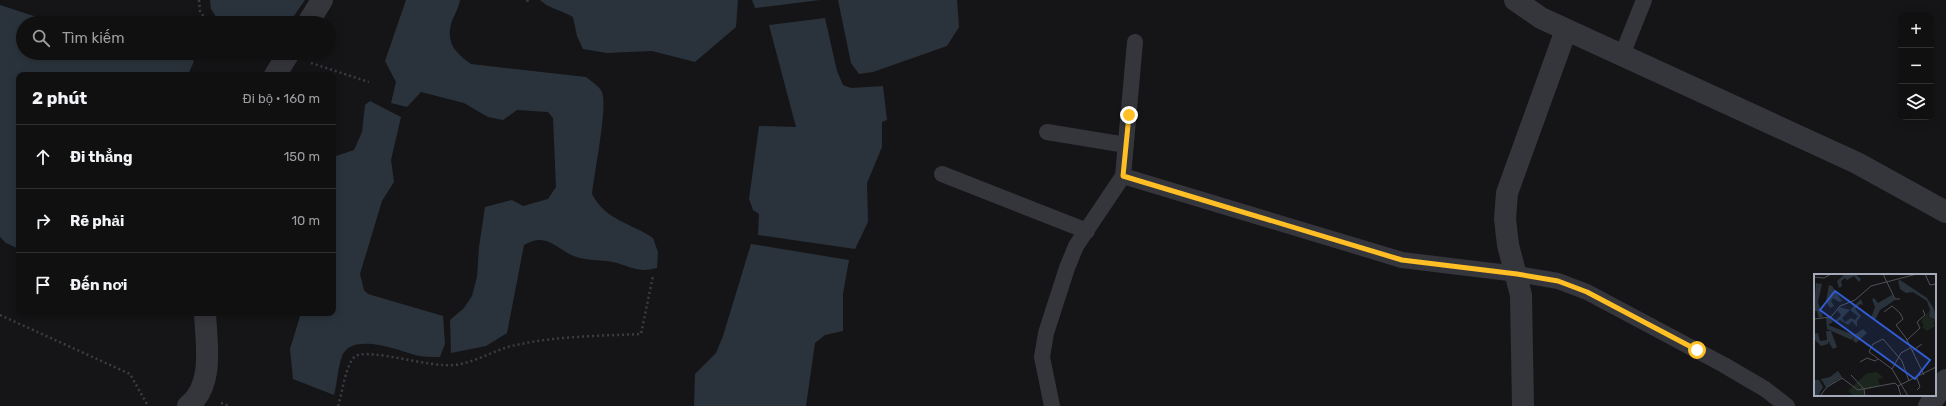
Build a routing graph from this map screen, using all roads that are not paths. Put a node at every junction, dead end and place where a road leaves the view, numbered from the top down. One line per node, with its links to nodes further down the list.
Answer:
1 (322, 0): 4 (street)
2 (1515, 0): 5 (street)
3 (1644, 0): 7 (lane)
4 (312, 16)
5 (1566, 30): 7 (street); 16 (street)
6 (1135, 42): 11 (lane)
7 (1622, 55): 14 (street)
8 (284, 60): 9 (street)
9 (277, 72)
10 (1046, 132): 11 (lane)
11 (1126, 144): 13 (lane)
12 (942, 174): 15 (lane)
13 (1123, 176): 15 (lane); 16 (lane)
14 (1946, 212)
15 (1087, 231): 22 (lane)
16 (1517, 274): 23 (street); 24 (lane)
17 (205, 316): 21 (street)
18 (1946, 380): 19 (street)
19 (1936, 395)
20 (1936, 396): 25 (street)
21 (188, 406)
22 (1052, 406)
23 (1523, 406)
24 (1787, 406)
25 (1929, 406)

